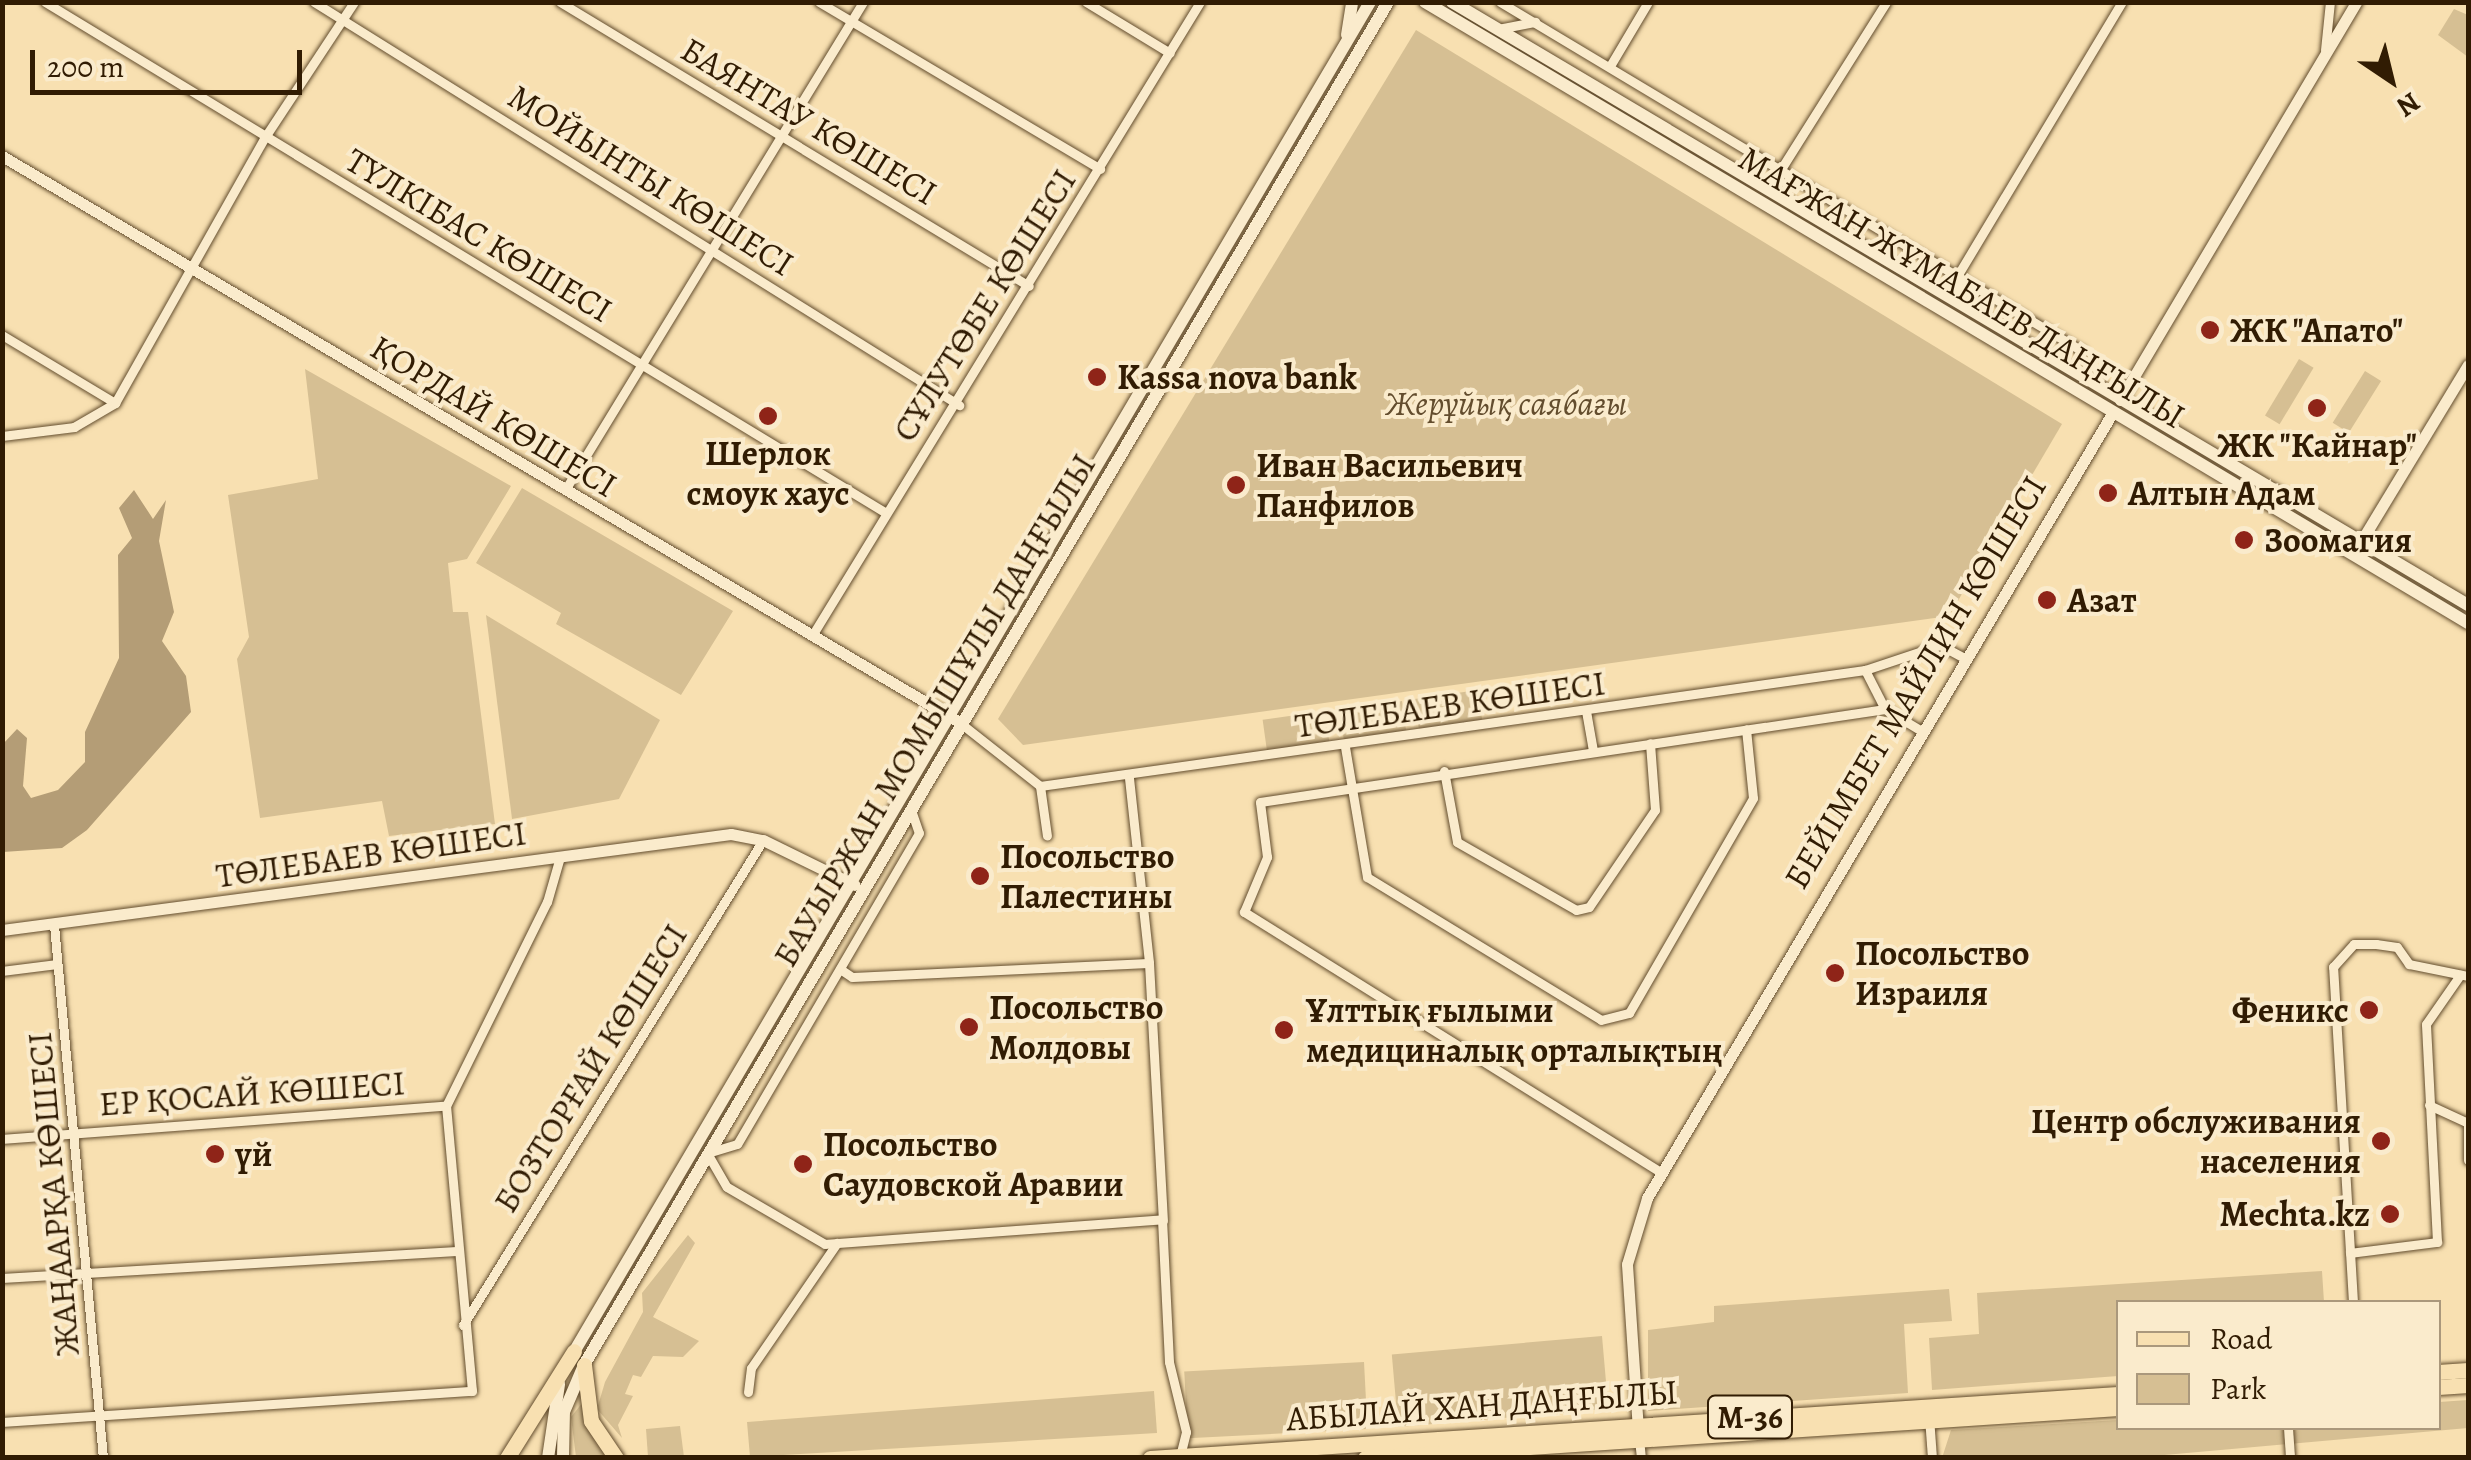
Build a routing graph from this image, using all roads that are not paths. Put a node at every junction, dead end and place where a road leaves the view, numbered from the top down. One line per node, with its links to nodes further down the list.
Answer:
1 (45, 2): 29 (street, ТҮЛКІБАС КӨШЕСІ)
2 (314, 2): 20 (street, МОЙЫНТЫ КӨШЕСІ)
3 (354, 2): 20 (street)
4 (560, 2): 28 (street, БАЯНТАУ КӨШЕСІ)
5 (819, 2): 21 (street)
6 (863, 2): 21 (street)
7 (1086, 2): 25 (street)
8 (1200, 2): 25 (street, СҰЛУТӨБЕ КӨШЕСІ)
9 (1352, 2): 24 (main road)
10 (1370, 2): 24 (main road, БАУЫРЖАН МОМЫШҰЛЫ ДАҢҒЫЛЫ)
11 (1388, 2): 57 (main road, БАУЫРЖАН МОМЫШҰЛЫ ДАҢҒЫЛЫ)
12 (1425, 2): 44 (main road, МАҒЖАН ЖҰМАБАЕВ ДАҢҒЫЛЫ)
13 (1452, 2): 23 (main road, МАҒЖАН ЖҰМАБАЕВ ДАҢҒЫЛЫ)
14 (1500, 2): 22 (street)
15 (1648, 2): 27 (street)
16 (1886, 2): 32 (street)
17 (2122, 2): 35 (street)
18 (2330, 2): 26 (street)
19 (2356, 2): 26 (street, БЕЙІМБЕТ МАЙЛИН КӨШЕСІ)
20 (342, 20): 29 (street); 33 (street, МОЙЫНТЫ КӨШЕСІ)
21 (851, 22): 28 (street); 31 (street)
22 (1534, 22): 23 (street); 27 (street)
23 (1496, 29): 37 (main road, МАҒЖАН ЖҰМАБАЕВ ДАҢҒЫЛЫ)
24 (1346, 45): 56 (main road, БАУЫРЖАН МОМЫШҰЛЫ ДАҢҒЫЛЫ)
25 (1170, 53): 31 (street, СҰЛУТӨБЕ КӨШЕСІ)
26 (2325, 54): 44 (street, БЕЙІМБЕТ МАЙЛИН КӨШЕСІ)
27 (1610, 66): 32 (street)
28 (780, 136): 33 (street); 36 (street, БАЯНТАУ КӨШЕСІ)
29 (265, 138): 34 (street); 40 (street, ТҮЛКІБАС КӨШЕСІ)
30 (2, 156): 34 (street, ҚОРДАЙ КӨШЕСІ)
31 (1100, 169): 36 (street, СҰЛУТӨБЕ КӨШЕСІ)
32 (1782, 169): 35 (street)
33 (712, 252): 40 (street); 43 (street, МОЙЫНТЫ КӨШЕСІ)
34 (193, 269): 42 (street); 46 (street, ҚОРДАЙ КӨШЕСІ)
35 (1959, 273): 37 (street); 39 (street)
36 (1029, 286): 43 (street, СҰЛУТӨБЕ КӨШЕСІ)
37 (1955, 300): 44 (main road, МАҒЖАН ЖҰМАБАЕВ ДАҢҒЫЛЫ)
38 (2, 335): 42 (street)
39 (2082, 351)
40 (640, 365): 46 (street); 47 (street, ТҮЛКІБАС КӨШЕСІ)
41 (2468, 365): 48 (street)
42 (115, 403): 45 (street)
43 (959, 404): 47 (street, СҰЛУТӨБЕ КӨШЕСІ)
44 (2116, 406): 48 (main road, МАҒЖАН ЖҰМАБАЕВ ДАҢҒЫЛЫ); 52 (street, БЕЙІМБЕТ МАЙЛИН КӨШЕСІ)
45 (2, 436)
46 (565, 490): 51 (street, ҚОРДАЙ КӨШЕСІ)
47 (886, 512): 51 (street, СҰЛУТӨБЕ КӨШЕСІ)
48 (2358, 546): 49 (main road, МАҒЖАН ЖҰМАБАЕВ ДАҢҒЫЛЫ); 50 (main road, МАҒЖАН ЖҰМАБАЕВ ДАҢҒЫЛЫ)
49 (2468, 605)
50 (2468, 623)
51 (812, 634): 56 (street, ҚОРДАЙ КӨШЕСІ)
52 (1963, 658): 53 (street, ТӨЛЕБАЕВ КӨШЕСІ); 59 (street, БЕЙІМБЕТ МАЙЛИН КӨШЕСІ)
53 (1866, 670): 54 (street); 55 (street, ТӨЛЕБАЕВ КӨШЕСІ)
54 (1886, 709): 58 (street); 59 (street)
55 (1586, 711): 61 (street, ТӨЛЕБАЕВ КӨШЕСІ); 62 (street)
56 (945, 713): 57 (street, ҚОРДАЙ КӨШЕСІ); 71 (main road, БАУЫРЖАН МОМЫШҰЛЫ ДАҢҒЫЛЫ)
57 (959, 722): 66 (street); 67 (main road, БАУЫРЖАН МОМЫШҰЛЫ ДАҢҒЫЛЫ)
58 (1746, 728): 60 (street); 65 (street)
59 (1920, 730): 87 (street, БЕЙІМБЕТ МАЙЛИН КӨШЕСІ)
60 (1650, 743): 62 (street); 63 (street)
61 (1345, 747): 64 (street, ТӨЛЕБАЕВ КӨШЕСІ); 65 (street)
62 (1592, 750): 63 (street)
63 (1444, 771): 65 (street)
64 (1129, 778): 66 (street, ТӨЛЕБАЕВ КӨШЕСІ); 75 (street)
65 (1351, 785): 87 (street)
66 (1040, 786): 68 (street)
67 (910, 808): 72 (main road, БАУЫРЖАН МОМЫШҰЛЫ ДАҢҒЫЛЫ); 77 (street)
68 (1047, 836)
69 (762, 840): 70 (street, ТӨЛЕБАЕВ КӨШЕСІ); 71 (street, ТӨЛЕБАЕВ КӨШЕСІ); 95 (street, БОЗТОРҒАЙ КӨШЕСІ)
70 (560, 857): 73 (street, ТӨЛЕБАЕВ КӨШЕСІ); 81 (street)
71 (847, 881): 72 (street, ТӨЛЕБАЕВ КӨШЕСІ); 96 (main road, БАУЫРЖАН МОМЫШҰЛЫ ДАҢҒЫЛЫ)
72 (864, 890): 85 (main road, БАУЫРЖАН МОМЫШҰЛЫ ДАҢҒЫЛЫ)
73 (54, 925): 74 (street, ТӨЛЕБАЕВ КӨШЕСІ); 76 (street, ЖАҢААРҚА КӨШЕСІ)
74 (2, 930)
75 (1150, 963): 77 (street); 88 (street)
76 (58, 964): 78 (street); 83 (street, ЖАҢААРҚА КӨШЕСІ)
77 (840, 970): 85 (street)
78 (2, 971)
79 (2464, 976): 80 (street); 91 (street)
80 (2429, 1104): 82 (street); 91 (street)
81 (446, 1106): 83 (street, ЕР ҚОСАЙ КӨШЕСІ); 90 (street)
82 (2468, 1123): 86 (street)
83 (78, 1134): 84 (street, ЕР ҚОСАЙ КӨШЕСІ); 92 (street, ЖАҢААРҚА КӨШЕСІ)
84 (2, 1140)
85 (707, 1153): 89 (street); 96 (main road, БАУЫРЖАН МОМЫШҰЛЫ ДАҢҒЫЛЫ)
86 (2468, 1160)
87 (1662, 1172): 108 (street, БЕЙІМБЕТ МАЙЛИН КӨШЕСІ)
88 (1163, 1220): 89 (street); 109 (street)
89 (838, 1243): 101 (street)
90 (456, 1251): 92 (street); 95 (street)
91 (2350, 1253): 94 (street)
92 (88, 1272): 93 (street); 105 (street, ЖАҢААРҚА КӨШЕСІ)
93 (2, 1278)
94 (2353, 1300)
95 (463, 1325): 105 (street)
96 (579, 1359): 111 (main road); 112 (main road, БАУЫРЖАН МОМЫШҰЛЫ ДАҢҒЫЛЫ); 113 (main road, БАУЫРЖАН МОМЫШҰЛЫ ДАҢҒЫЛЫ); 114 (main road)
97 (2468, 1370): 98 (main road)
98 (2441, 1372)
99 (2468, 1386): 100 (main road)
100 (2441, 1387)
101 (748, 1392)
102 (2116, 1394): 104 (main road, АБЫЛАЙ ХАН ДАҢҒЫЛЫ / M-36)
103 (2116, 1408): 104 (main road, АБЫЛАЙ ХАН ДАҢҒЫЛЫ / M-36)
104 (1930, 1413): 108 (main road, АБЫЛАЙ ХАН ДАҢҒЫЛЫ / M-36); 118 (street)
105 (101, 1416): 106 (street); 110 (street, ЖАҢААРҚА КӨШЕСІ)
106 (2, 1422)
107 (2288, 1430): 119 (street)
108 (1638, 1431): 109 (main road, АБЫЛАЙ ХАН ДАҢҒЫЛЫ / M-36); 116 (main road, АБЫЛАЙ ХАН ДАҢҒЫЛЫ / M-36); 117 (street)
109 (1180, 1457): 115 (main road, АБЫЛАЙ ХАН ДАҢҒЫЛЫ / M-36)
110 (103, 1458)
111 (507, 1458)
112 (548, 1458)
113 (563, 1458)
114 (616, 1458)
115 (1150, 1458)
116 (1365, 1458)
117 (1642, 1458)
118 (1932, 1458)
119 (2290, 1458)

